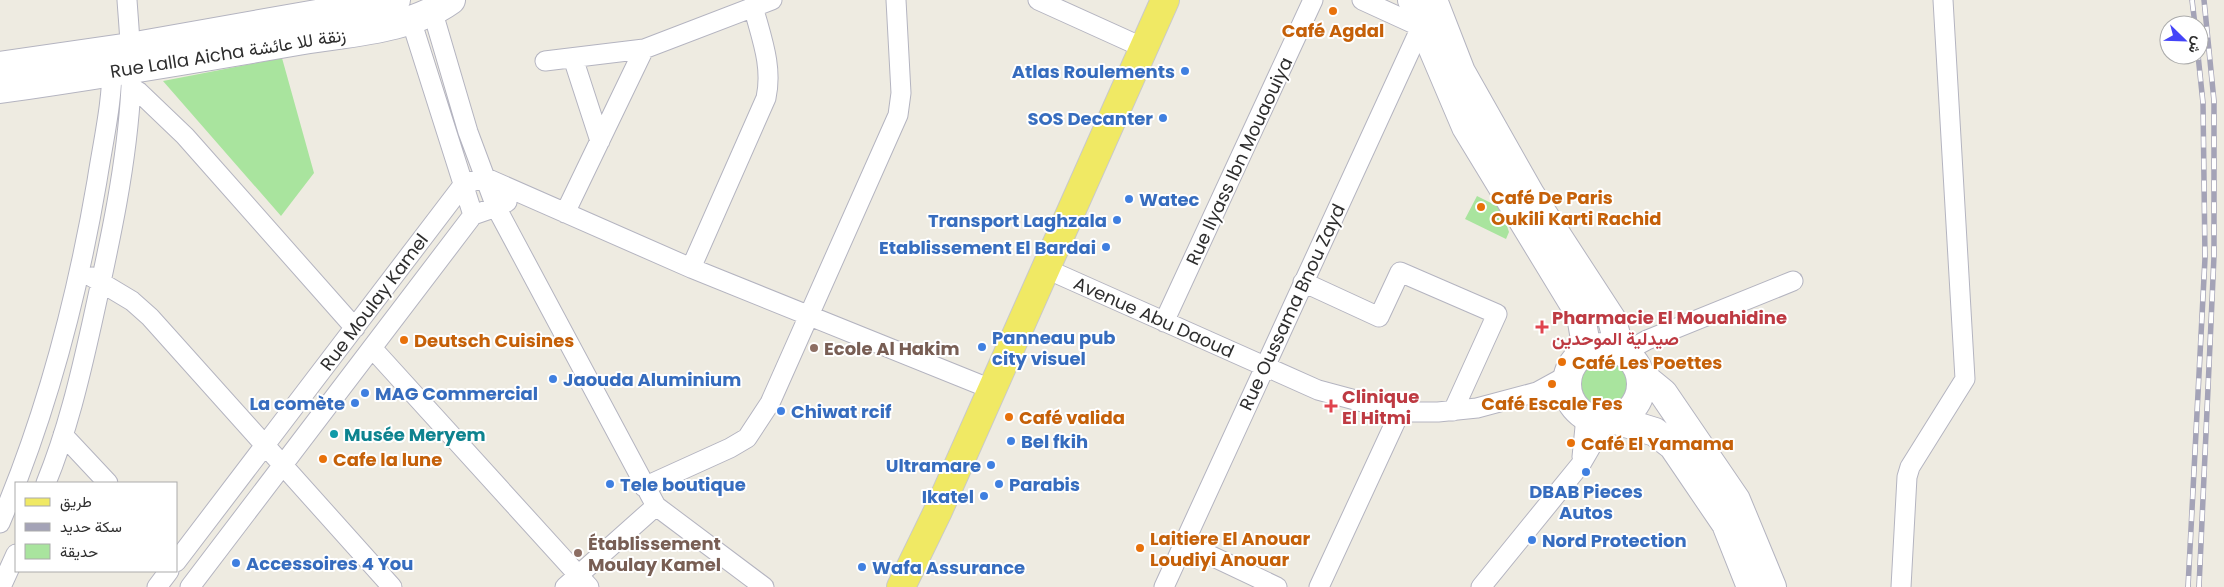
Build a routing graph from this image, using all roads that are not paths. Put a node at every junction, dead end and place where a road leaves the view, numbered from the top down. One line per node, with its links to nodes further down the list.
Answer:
1 (127, 0): 19 (street)
2 (772, 0): 12 (street)
3 (896, 0): 35 (street)
4 (1038, 0): 15 (street)
5 (1165, 0): 15 (main road)
6 (1184, 0): 31 (main road)
7 (1313, 0): 36 (street, Rue Ilyass Ibn Mouaouiya)
8 (1362, 0): 14 (street)
9 (1412, 0): 14 (street)
10 (1433, 0): 40 (street)
11 (1943, 0): 76 (street)
12 (745, 5): 16 (street); 29 (street)
13 (421, 6): 19 (street, Rue Lalla Aicha زنقة للا عائشة); 23 (street); 24 (street)
14 (1421, 27): 34 (street, Rue Oussama Bnou Zayd); 39 (street)
15 (1144, 48): 43 (main road)
16 (644, 49): 17 (street); 22 (street)
17 (573, 58): 18 (street); 22 (street)
18 (545, 61)
19 (123, 65): 20 (street, Rue Lalla Aicha زنقة للا عائشة); 21 (street, Rue Lalla Aicha زنقة للا عائشة); 30 (street); 32 (street); 37 (street)
20 (0, 66)
21 (0, 89)
22 (600, 141): 27 (street)
23 (484, 177): 24 (street); 25 (street); 26 (street)
24 (463, 185): 28 (street); 37 (street, Rue Moulay Kamel)
25 (524, 196): 26 (street); 27 (street)
26 (496, 207): 28 (street); 55 (street)
27 (565, 213): 29 (street)
28 (473, 215): 38 (street, Rue Moulay Kamel)
29 (691, 268): 35 (street)
30 (80, 271): 32 (street); 51 (street)
31 (1060, 275): 36 (street, Avenue Abu Daoud); 70 (main road)
32 (102, 281): 48 (street); 49 (street)
33 (1793, 281): 40 (street)
34 (1303, 282): 41 (street, Rue Oussama Bnou Zayd); 45 (street)
35 (808, 317): 43 (street); 55 (street)
36 (1164, 322): 41 (street, Avenue Abu Daoud)
37 (355, 328): 49 (street, Rue Moulay Kamel)
38 (372, 348): 50 (street, Rue Moulay Kamel); 62 (street)
39 (1587, 351): 40 (street); 42 (street)
40 (1633, 356): 47 (street); 75 (street)
41 (1264, 367): 46 (street, Avenue Abu Daoud); 58 (street, Rue Oussama Bnou Zayd)
42 (1568, 375): 44 (street, Avenue Abu Daoud); 47 (street)
43 (992, 389): 69 (main road)
44 (1537, 392): 45 (street, Avenue Abu Daoud); 47 (street)
45 (1453, 411): 46 (street, Avenue Abu Daoud)
46 (1400, 412): 72 (street)
47 (1595, 415): 73 (street); 74 (street)
48 (63, 436): 52 (street); 53 (street)
49 (265, 446): 50 (street); 60 (street, Rue Moulay Kamel)
50 (281, 465): 66 (street, Rue Moulay Kamel); 67 (street)
51 (15, 482)
52 (46, 482)
53 (107, 482)
54 (15, 483): 57 (street)
55 (644, 487): 56 (street)
56 (656, 506): 62 (street); 68 (street)
57 (0, 523)
58 (1184, 543): 63 (street); 71 (street, Rue Oussama Bnou Zayd)
59 (15, 556): 64 (street)
60 (178, 557)
61 (167, 572): 65 (street, Rue Moulay Kamel)
62 (578, 583)
63 (1265, 584)
64 (2, 587)
65 (157, 587)
66 (190, 587)
67 (392, 587)
68 (764, 587)
69 (901, 587)
70 (922, 587)
71 (1164, 587)
72 (1319, 587)
73 (1481, 587)
74 (1751, 587)
75 (1772, 587)
76 (1901, 587)

